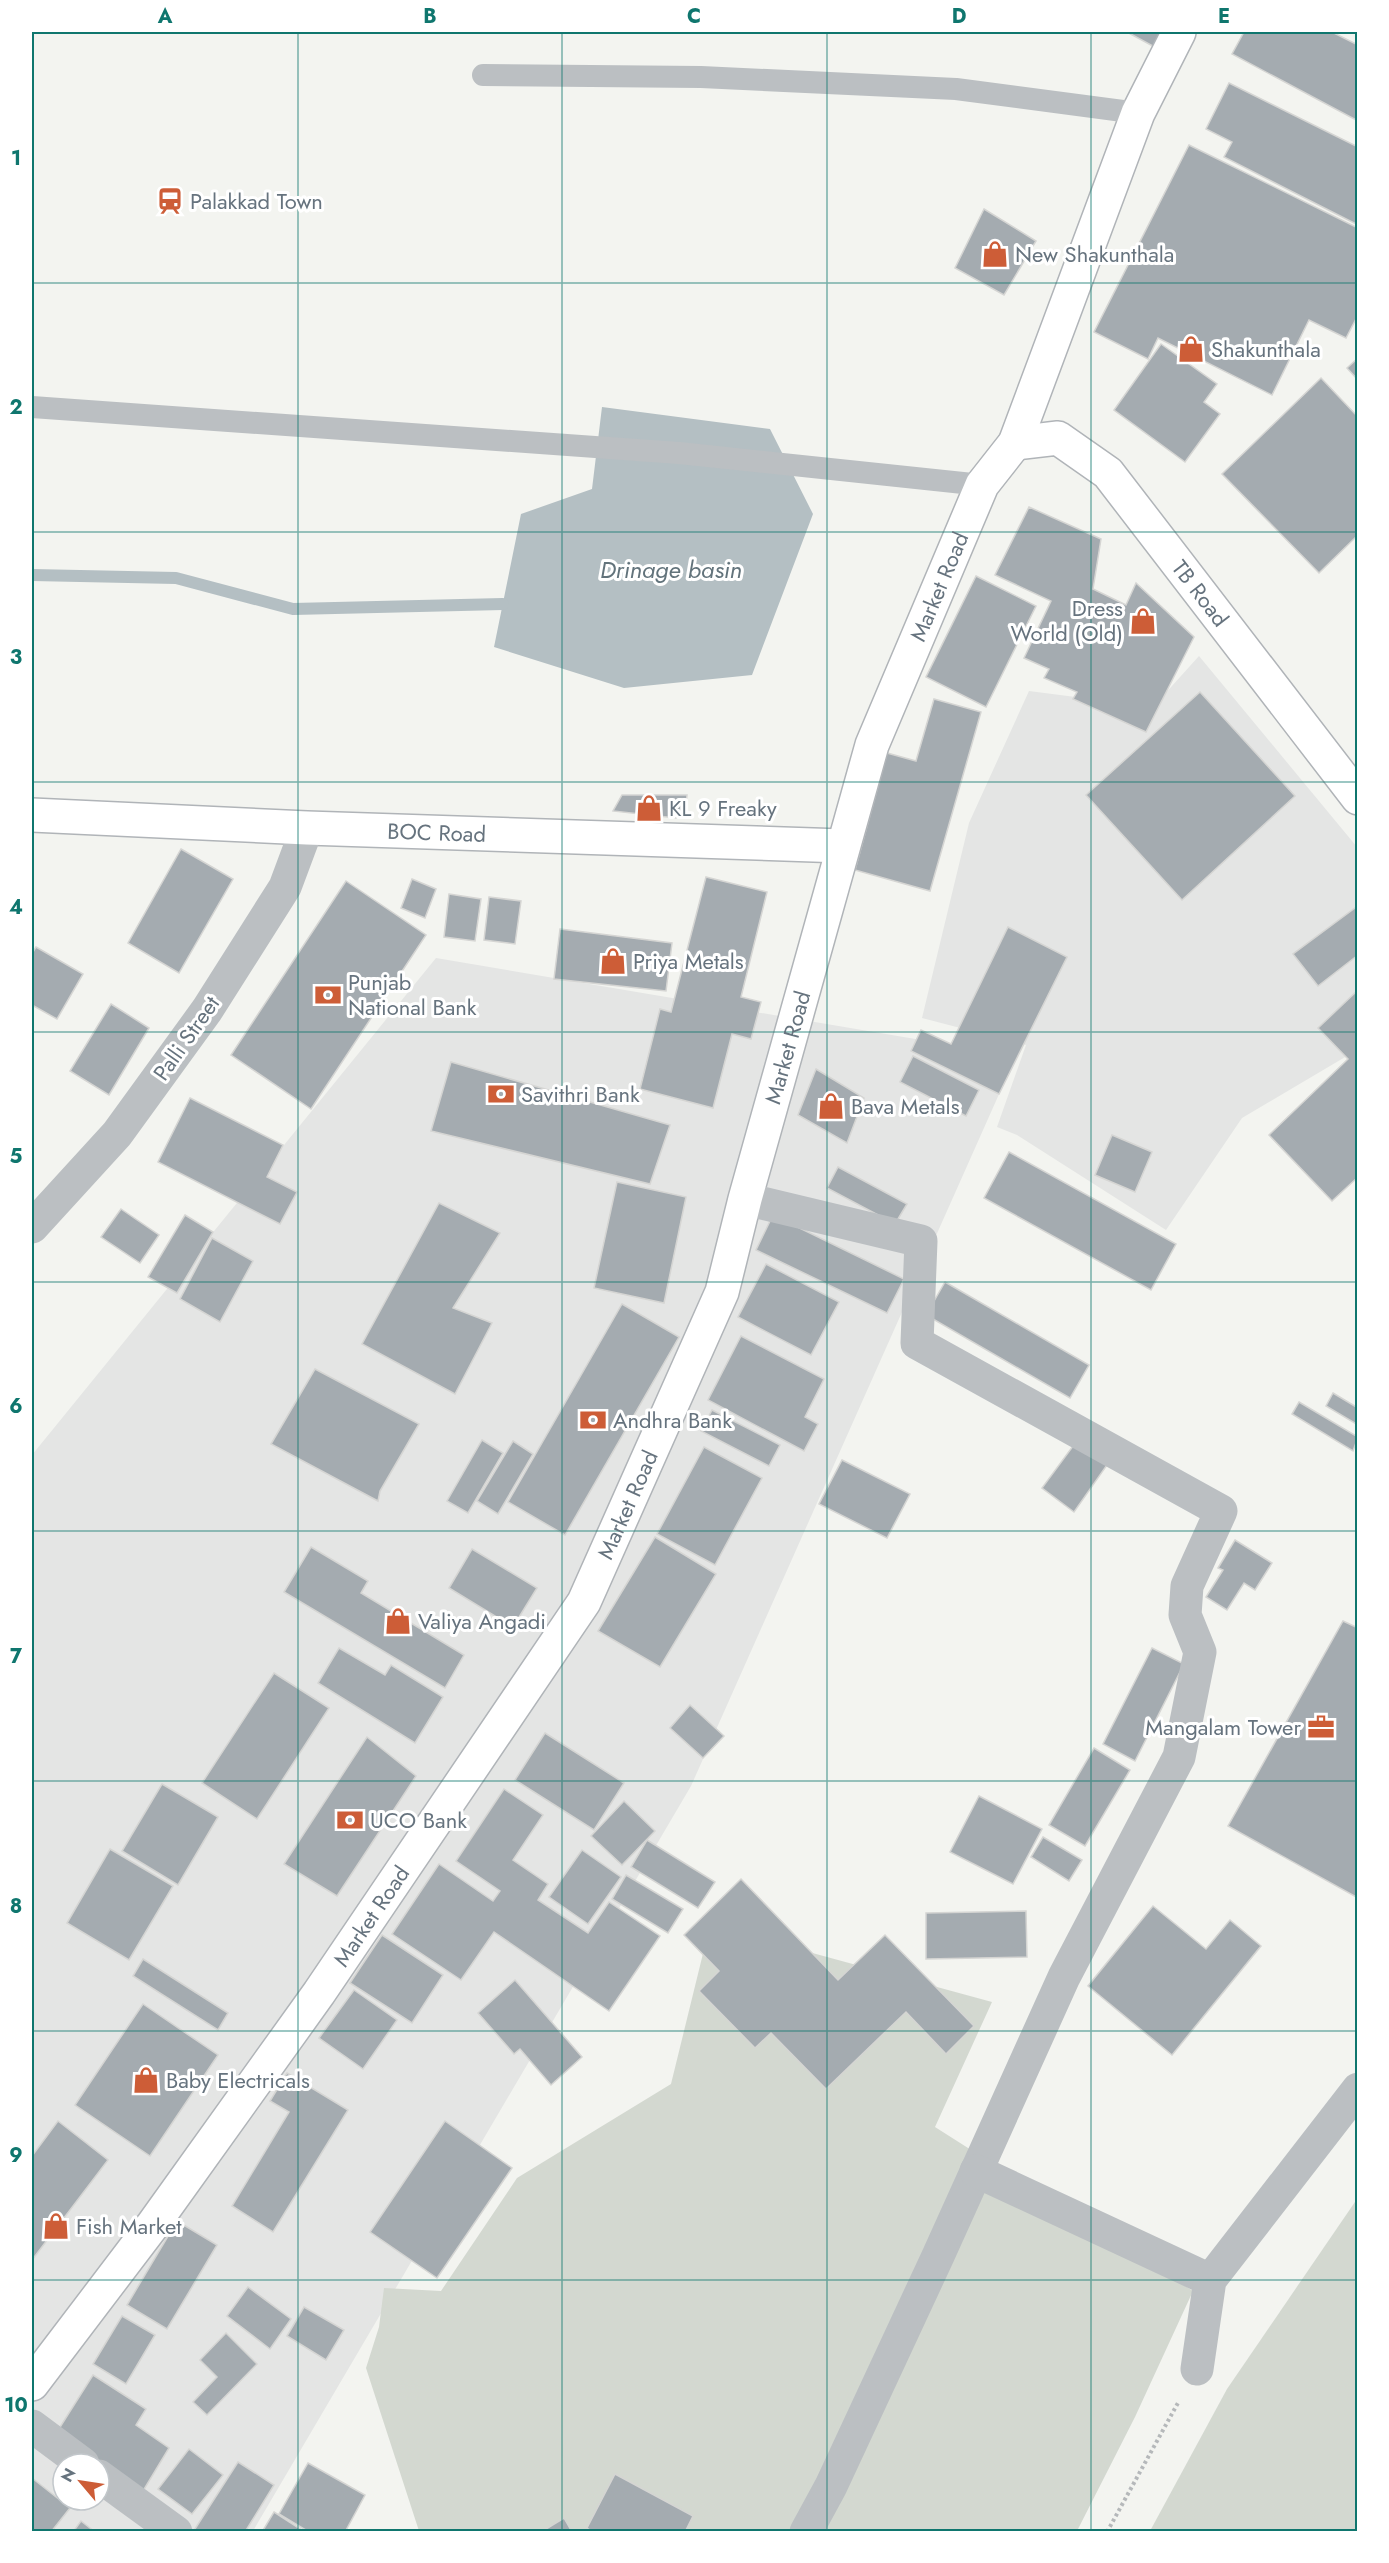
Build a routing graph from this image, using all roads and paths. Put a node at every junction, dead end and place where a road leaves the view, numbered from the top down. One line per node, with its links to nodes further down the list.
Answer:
1 (1179, 32): 3 (main road, Market Road)
2 (483, 75): 3 (lane)
3 (1138, 112): 5 (main road, Market Road)
4 (32, 407): 6 (lane)
5 (1015, 443): 6 (main road, Market Road); 7 (main road, TB Road)
6 (982, 485): 10 (main road, Market Road)
7 (1358, 798)
8 (32, 815): 9 (main road, BOC Road)
9 (307, 828): 10 (main road, BOC Road); 12 (street, Palli Street)
10 (843, 846): 11 (main road, Market Road)
11 (745, 1199): 14 (street); 17 (main road, Market Road)
12 (32, 1227)
13 (1358, 2089): 15 (street)
14 (976, 2171): 15 (street); 22 (street)
15 (1210, 2280): 16 (street)
16 (1197, 2369): 23 (path)
17 (32, 2384)
18 (32, 2426): 19 (street)
19 (67, 2452)
20 (111, 2485): 21 (street)
21 (176, 2532)
22 (806, 2532)
23 (1107, 2532)

